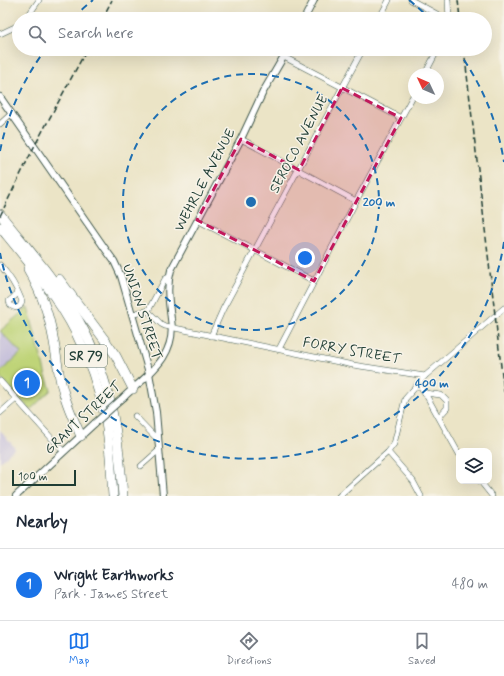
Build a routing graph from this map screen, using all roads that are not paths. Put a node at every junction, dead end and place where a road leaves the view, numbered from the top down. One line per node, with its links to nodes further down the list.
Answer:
1 (39, 0): 6 (street)
2 (314, 0): 7 (street)
3 (389, 0): 8 (street)
4 (411, 0): 9 (street)
5 (448, 0): 10 (street)
6 (31, 12)
7 (308, 12)
8 (383, 12)
9 (433, 12)
10 (449, 12)
11 (12, 28): 12 (street)
12 (0, 34)
13 (359, 56): 17 (street, SEROCO AVENUE)
14 (434, 56): 16 (street)
15 (284, 57): 17 (street); 23 (street, WEHRLE AVENUE)
16 (428, 68)
17 (342, 88): 21 (street); 24 (street, SEROCO AVENUE)
18 (0, 97): 20 (street, UNION STREET)
19 (409, 104): 21 (street)
20 (12, 113): 22 (street); 38 (street, UNION STREET)
21 (401, 118): 25 (street)
22 (0, 124)
23 (241, 140): 24 (street); 27 (street, WEHRLE AVENUE)
24 (299, 170): 25 (street); 30 (street, SEROCO AVENUE)
25 (356, 201): 34 (street)
26 (0, 214): 31 (highway, SR 79)
27 (197, 220): 30 (street); 33 (street, WEHRLE AVENUE)
28 (0, 226): 29 (highway, SR 79)
29 (7, 236): 52 (highway); 61 (highway, SR 79)
30 (256, 250): 34 (street); 40 (street, SEROCO AVENUE)
31 (33, 255): 46 (highway); 62 (highway, SR 79)
32 (0, 265): 35 (street)
33 (169, 277): 37 (street); 39 (street, WEHRLE AVENUE)
34 (314, 281): 41 (street)
35 (17, 291)
36 (504, 308): 43 (street)
37 (148, 311): 38 (street); 39 (street)
38 (132, 315): 42 (street, UNION STREET)
39 (173, 328): 40 (street, FORRY STREET); 42 (street, WEHRLE AVENUE)
40 (211, 336): 41 (street, FORRY STREET)
41 (279, 349): 43 (street, FORRY STREET)
42 (149, 373): 46 (street, GRANT STREET); 53 (street, UNION STREET)
43 (425, 376): 45 (street)
44 (0, 381): 48 (street)
45 (418, 383): 47 (street); 57 (street)
46 (133, 389): 52 (street, GRANT STREET, bridge)
47 (425, 393): 51 (street); 51 (street)
48 (16, 398): 49 (street); 56 (street)
49 (0, 413)
50 (135, 416): 53 (street)
51 (439, 417): 54 (street)
52 (81, 436): 56 (street, GRANT STREET)
53 (158, 440): 55 (street, UNION STREET)
54 (456, 448)
55 (159, 450): 58 (street); 63 (street, UNION STREET)
56 (64, 452): 60 (street, GRANT STREET)
57 (388, 452): 64 (street); 65 (street)
58 (141, 466)
59 (482, 484): 66 (street)
60 (16, 496)
61 (113, 496)
62 (123, 496)
63 (163, 496)
64 (339, 496)
65 (421, 496)
66 (492, 496)

